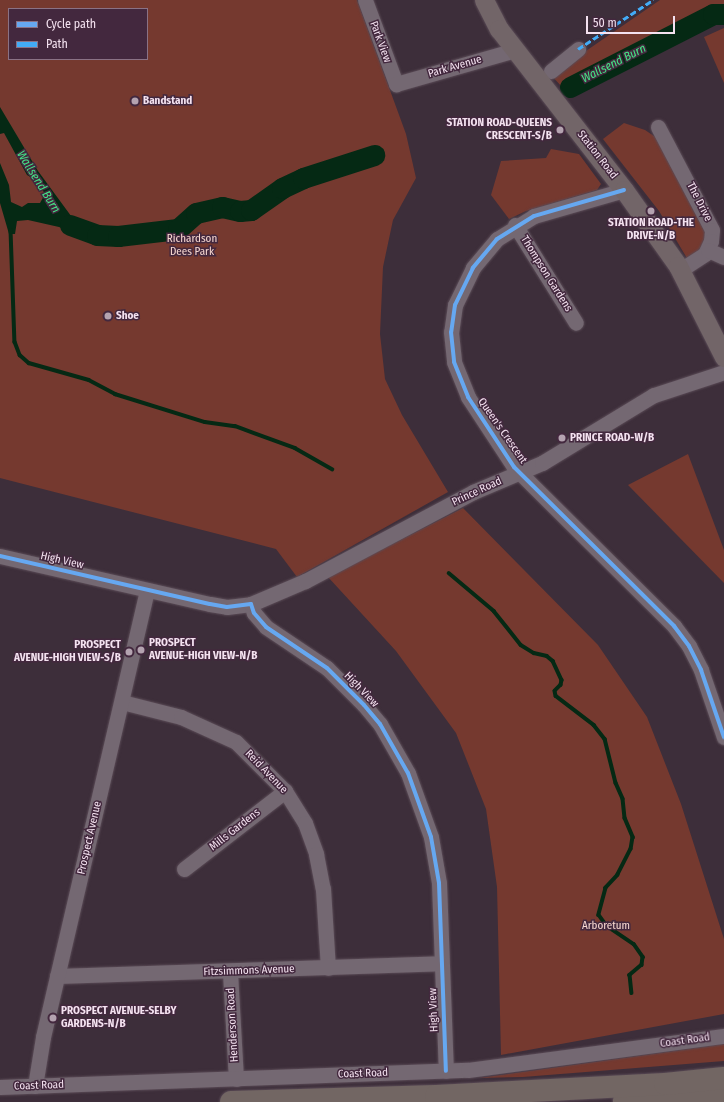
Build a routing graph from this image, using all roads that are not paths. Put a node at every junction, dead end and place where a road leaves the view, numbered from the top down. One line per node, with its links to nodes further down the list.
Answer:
1 (365, 0): 6 (street, Park View)
2 (484, 0): 4 (main road, Station Road)
3 (578, 49): 5 (street)
4 (515, 50): 6 (street, Park Avenue); 8 (main road, Station Road)
5 (551, 71)
6 (396, 84)
7 (658, 127): 10 (street, The Drive)
8 (624, 190): 9 (street, Queen's Crescent); 12 (main road, Station Road)
9 (515, 225): 13 (street, Thompson Gardens); 16 (street, Queen's Crescent)
10 (708, 250): 11 (street); 12 (street)
11 (724, 257)
12 (680, 270): 14 (main road, Station Road)
13 (576, 322)
14 (724, 357)
15 (724, 372): 16 (street, Prince Road)
16 (520, 473): 19 (street, Prince Road); 21 (street, Queen's Crescent)
17 (0, 556): 18 (street, High View)
18 (148, 590): 19 (street, High View); 20 (street, Prospect Avenue)
19 (251, 604): 24 (street, High View)
20 (122, 702): 22 (street, Reid Avenue); 27 (street, Prospect Avenue)
21 (724, 737)
22 (285, 791): 23 (street, Mills Gardens); 25 (street, Reid Avenue)
23 (184, 869)
24 (441, 963): 25 (street, Fitzsimmons Avenue); 29 (street, High View)
25 (328, 968): 26 (street, Fitzsimmons Avenue)
26 (230, 972): 27 (street, Fitzsimmons Avenue); 31 (street, Henderson Road)
27 (57, 976): 32 (street, Prospect Avenue)
28 (724, 1036): 29 (street, Coast Road)
29 (446, 1071): 31 (street, Coast Road)
30 (724, 1078): 35 (highway)
31 (236, 1079): 32 (street, Coast Road)
32 (35, 1086): 33 (street, Coast Road)
33 (0, 1087)
34 (724, 1094): 36 (highway)
35 (231, 1102)
36 (609, 1102)

